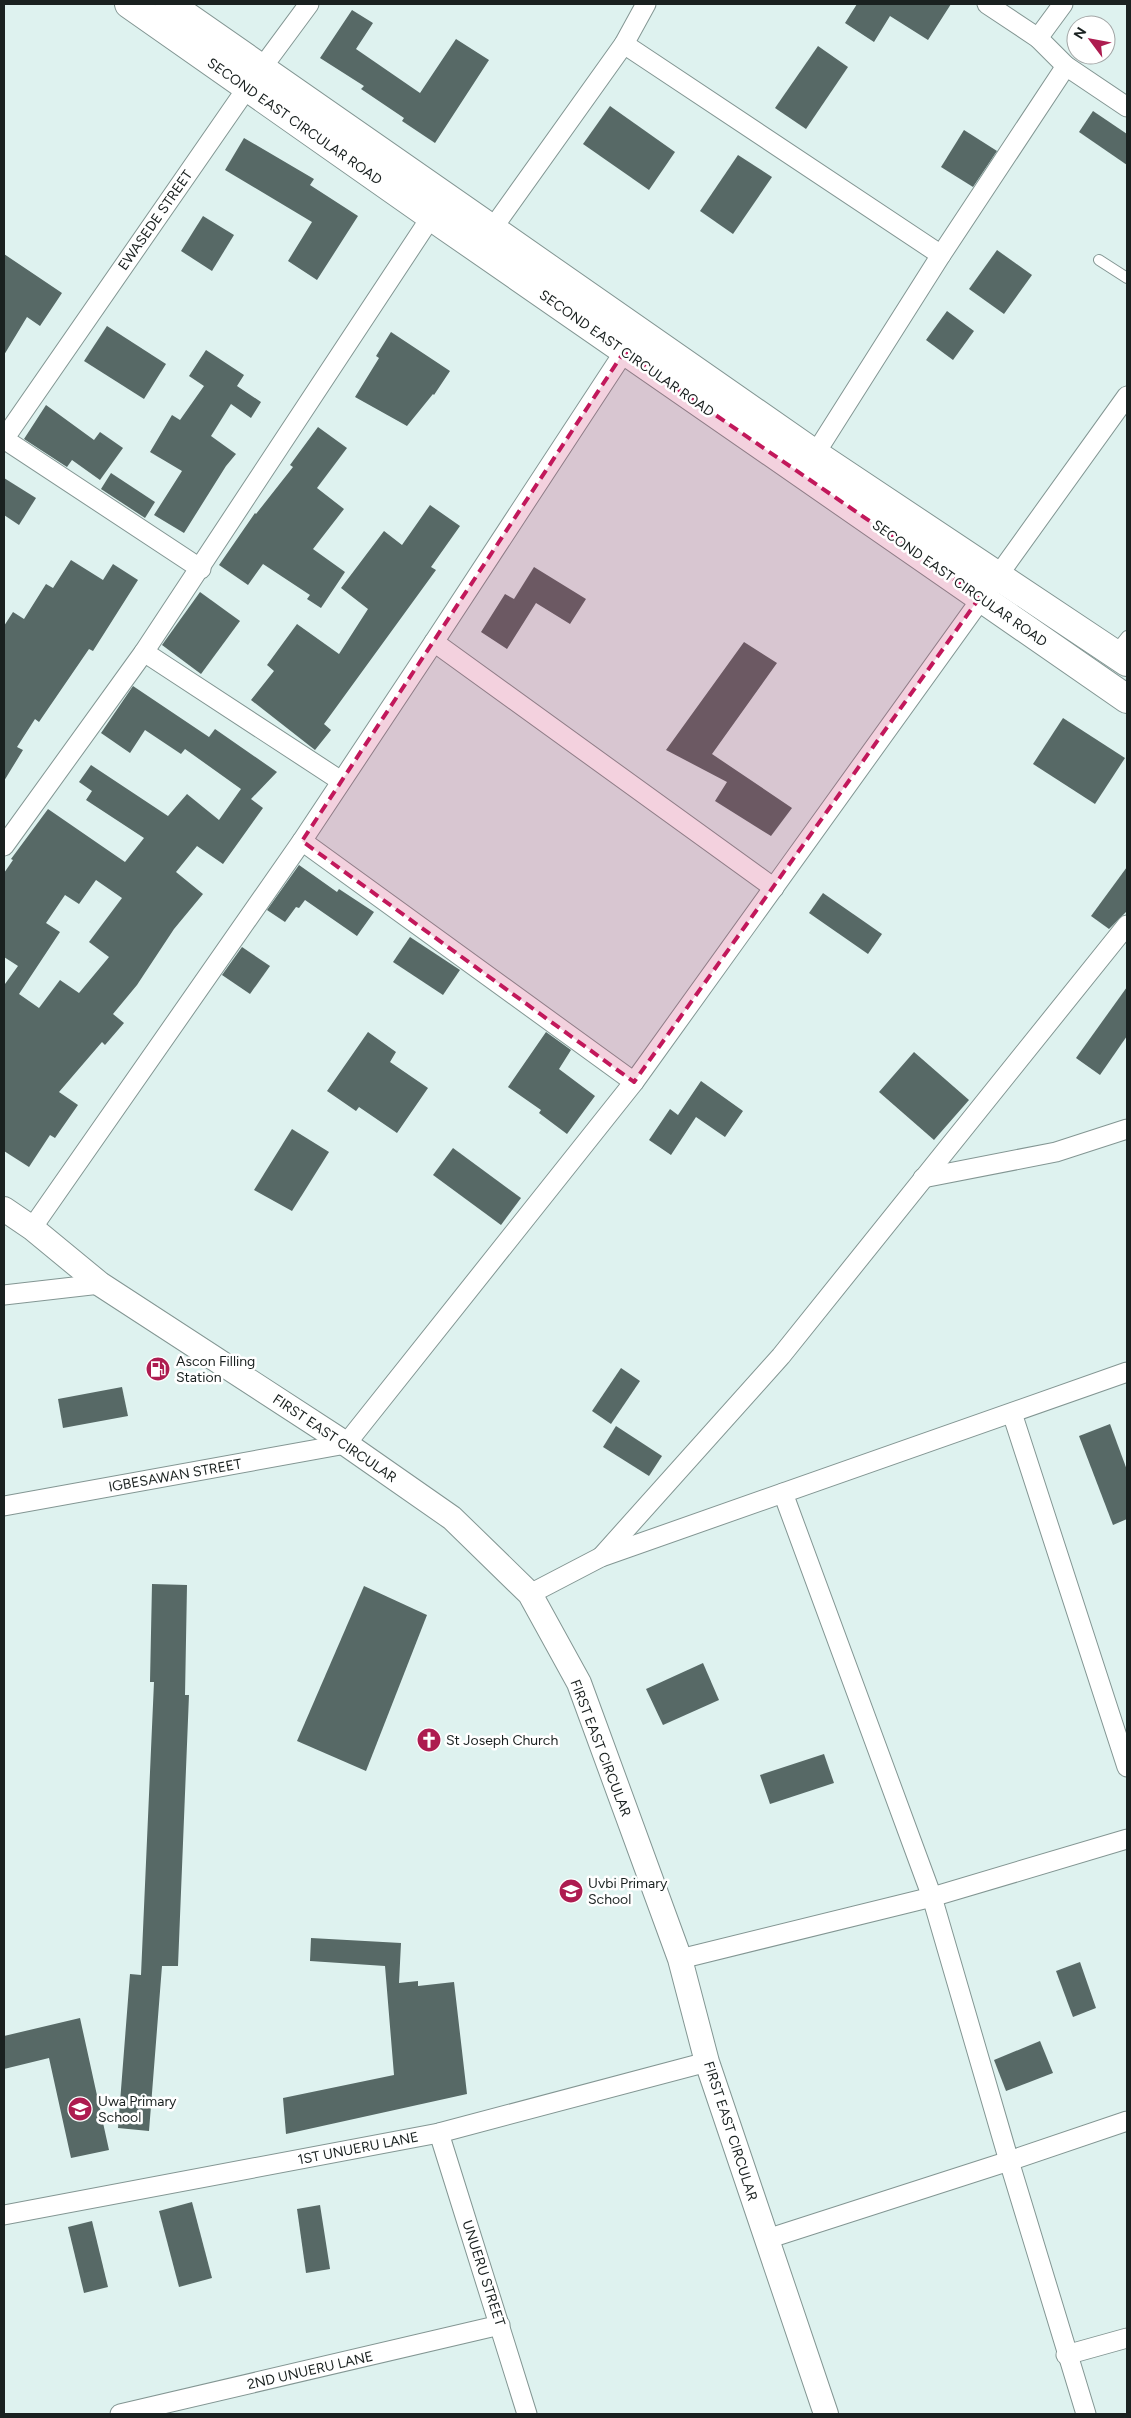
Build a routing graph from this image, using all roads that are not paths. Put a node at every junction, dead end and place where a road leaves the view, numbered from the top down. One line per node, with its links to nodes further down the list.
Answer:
1 (129, 4): 10 (main road, SECOND EAST CIRCULAR ROAD)
2 (169, 4): 10 (main road, SECOND EAST CIRCULAR ROAD)
3 (310, 4): 10 (street, EWASEDE STREET)
4 (646, 4): 8 (street)
5 (987, 4): 7 (street)
6 (1063, 4): 7 (street)
7 (1038, 38): 9 (street)
8 (624, 44): 13 (street); 14 (street)
9 (1066, 66): 11 (street); 14 (street)
10 (255, 78): 12 (main road, SECOND EAST CIRCULAR ROAD); 13 (main road, SECOND EAST CIRCULAR ROAD); 19 (street, EWASEDE STREET)
11 (1127, 107)
12 (431, 217): 17 (main road, SECOND EAST CIRCULAR ROAD); 21 (street)
13 (492, 229): 20 (main road, SECOND EAST CIRCULAR ROAD)
14 (941, 255): 20 (street)
15 (1099, 260): 16 (lane)
16 (1127, 278)
17 (624, 352): 23 (main road, SECOND EAST CIRCULAR ROAD); 24 (street)
18 (1127, 396): 22 (street)
19 (4, 439): 21 (street)
20 (815, 454): 22 (main road, SECOND EAST CIRCULAR ROAD)
21 (201, 569): 26 (street)
22 (996, 576): 23 (street); 25 (main road, SECOND EAST CIRCULAR ROAD)
23 (980, 598): 27 (main road, SECOND EAST CIRCULAR ROAD); 31 (street)
24 (434, 642): 28 (street); 31 (street)
25 (1123, 650)
26 (144, 652): 28 (street); 30 (street)
27 (1127, 699)
28 (341, 781): 29 (street)
29 (302, 841): 33 (street); 37 (street)
30 (4, 846)
31 (774, 888): 33 (street)
32 (1127, 925): 35 (street)
33 (634, 1082): 42 (street)
34 (1127, 1129): 35 (street)
35 (923, 1178): 45 (street)
36 (4, 1209): 37 (street, FIRST EAST CIRCULAR)
37 (32, 1228): 38 (street, FIRST EAST CIRCULAR)
38 (100, 1284): 39 (street); 42 (street, FIRST EAST CIRCULAR)
39 (4, 1296)
40 (1127, 1372): 41 (street)
41 (1012, 1414): 43 (street); 47 (street)
42 (346, 1444): 44 (street, IGBESAWAN STREET); 46 (street, FIRST EAST CIRCULAR)
43 (783, 1493): 45 (street); 49 (street)
44 (4, 1506)
45 (602, 1557): 46 (street)
46 (530, 1594): 50 (street, FIRST EAST CIRCULAR)
47 (1127, 1767)
48 (1127, 1839): 49 (street)
49 (932, 1897): 50 (street); 54 (street)
50 (680, 1959): 51 (street, FIRST EAST CIRCULAR)
51 (707, 2062): 53 (street, 1ST UNUERU LANE); 56 (street, FIRST EAST CIRCULAR)
52 (1127, 2120): 54 (street)
53 (439, 2132): 55 (street, 1ST UNUERU LANE); 57 (street, UNUERU STREET)
54 (1008, 2161): 56 (street); 59 (street)
55 (4, 2215)
56 (766, 2239): 62 (street, FIRST EAST CIRCULAR)
57 (500, 2325): 60 (street, 2ND UNUERU LANE); 61 (street, UNUERU STREET)
58 (1127, 2338): 59 (street)
59 (1066, 2355): 63 (street)
60 (120, 2414)
61 (527, 2414)
62 (826, 2414)
63 (1086, 2414)

